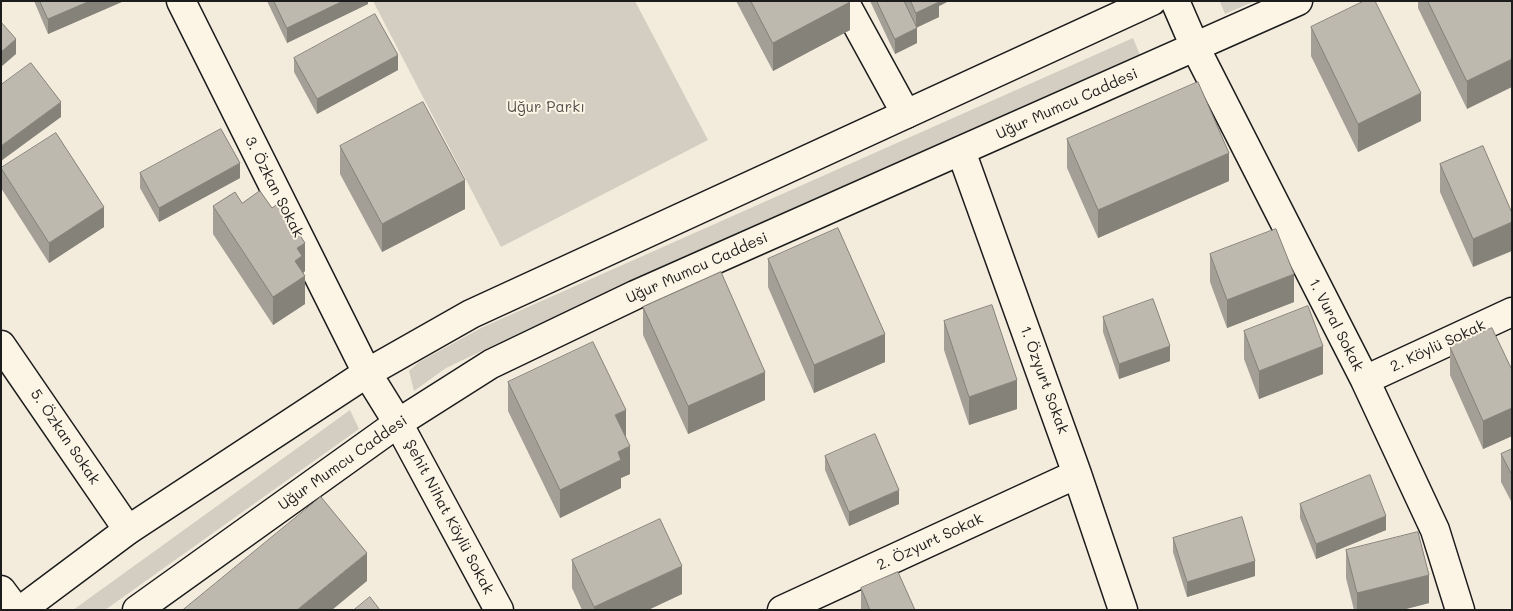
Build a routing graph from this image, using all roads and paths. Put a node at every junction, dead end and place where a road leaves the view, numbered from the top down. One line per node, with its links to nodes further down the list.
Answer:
1 (181, 1): 11 (street, 3. Özkan Sokak)
2 (844, 1): 7 (street)
3 (1152, 1): 7 (street)
4 (1175, 1): 6 (street, 1. Vural Sokak)
5 (1298, 1): 6 (street, Uğur Mumcu Caddesi)
6 (1195, 47): 8 (street, Uğur Mumcu Caddesi); 12 (street, 1. Vural Sokak)
7 (906, 114): 11 (street)
8 (961, 151): 13 (street, Uğur Mumcu Caddesi); 14 (street, 1. Özyurt Sokak)
9 (1512, 312): 12 (street, 2. Köylü Sokak)
10 (1, 345): 15 (street, 5. Özkan Sokak)
11 (367, 373): 13 (street, 3. Özkan Sokak); 15 (street)
12 (1365, 380): 23 (street, 1. Vural Sokak)
13 (398, 424): 19 (street, Uğur Mumcu Caddesi); 20 (street, Şehit Nihat Köylü Sokak)
14 (1077, 474): 21 (street, 2. Özyurt Sokak); 22 (street, 1. Özyurt Sokak)
15 (128, 530): 18 (street)
16 (1, 590): 17 (street)
17 (16, 610)
18 (21, 610)
19 (137, 610)
20 (499, 610)
21 (782, 610)
22 (1123, 610)
23 (1460, 610)

